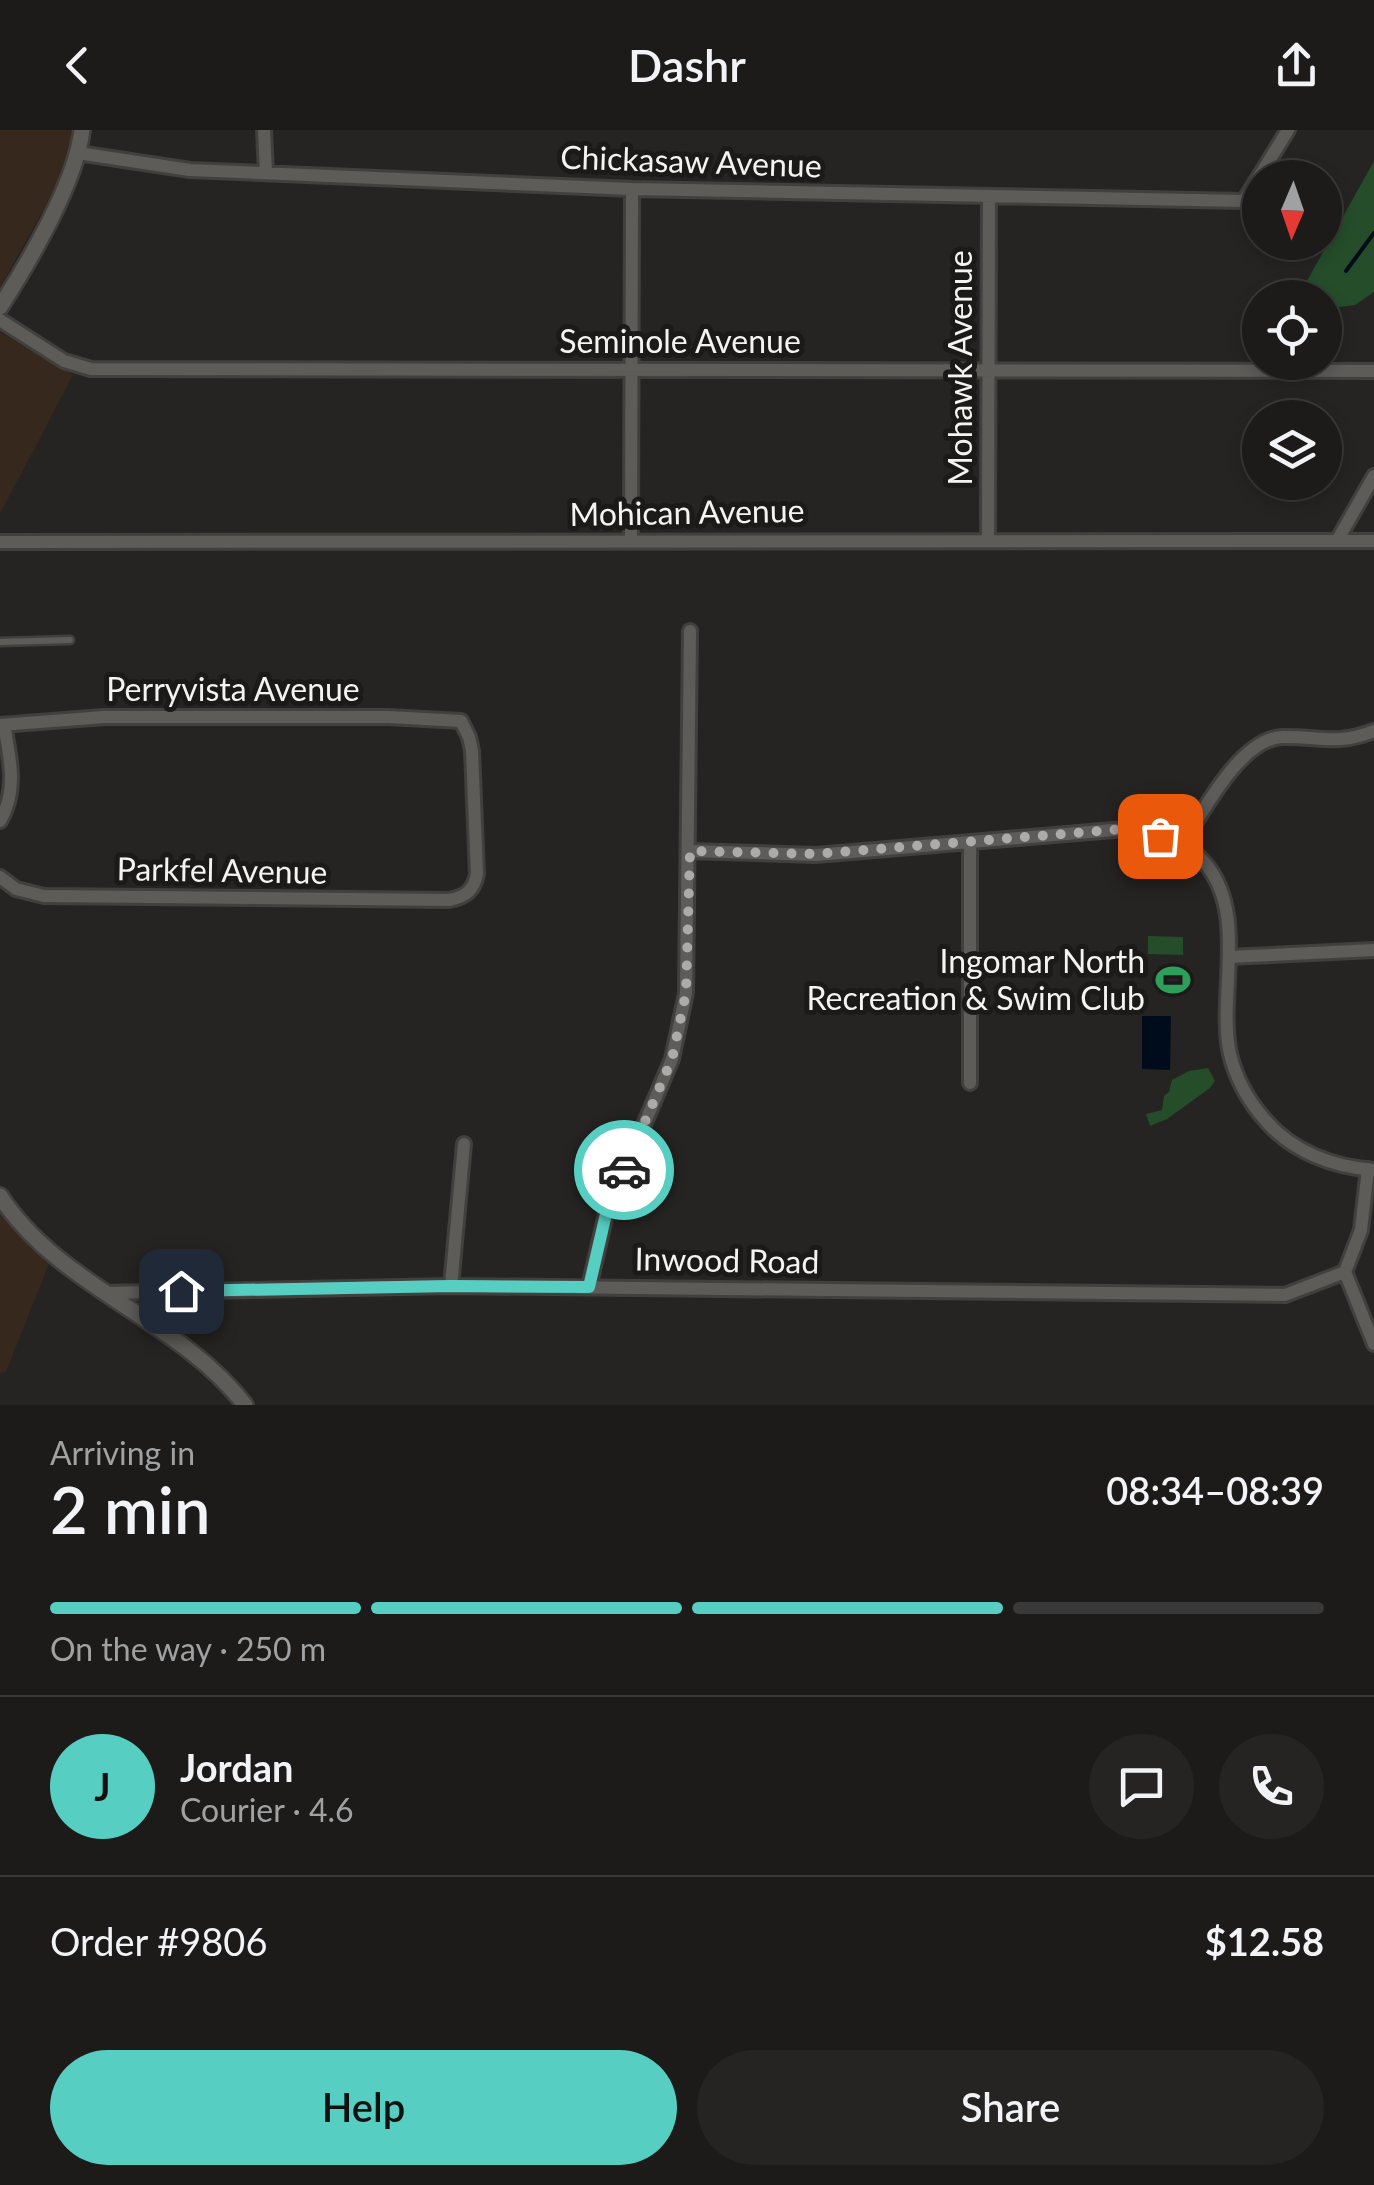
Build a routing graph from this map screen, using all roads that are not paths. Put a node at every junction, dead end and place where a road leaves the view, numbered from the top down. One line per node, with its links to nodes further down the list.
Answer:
1 (82, 130): 4 (street)
2 (264, 130): 5 (street)
3 (1288, 130): 7 (street, Chickasaw Avenue)
4 (78, 153): 5 (street, Chickasaw Avenue); 8 (street)
5 (266, 173): 6 (street, Chickasaw Avenue)
6 (632, 190): 7 (street, Chickasaw Avenue); 10 (street)
7 (989, 198): 11 (street, Mohawk Avenue)
8 (0, 307)
9 (0, 320): 10 (street, Seminole Avenue)
10 (632, 369): 11 (street, Seminole Avenue); 14 (street)
11 (988, 370): 12 (street, Seminole Avenue); 15 (street, Mohawk Avenue)
12 (1374, 371)
13 (1374, 476): 16 (street)
14 (632, 539): 15 (street, Mohican Avenue); 18 (street, Mohican Avenue)
15 (988, 539): 16 (street, Mohican Avenue)
16 (1337, 541): 17 (street, Mohican Avenue)
17 (1374, 541)
18 (0, 542)
19 (690, 631): 27 (street)
20 (70, 640): 21 (lane)
21 (0, 642)
22 (2, 725): 24 (street); 29 (street, Perryvista Avenue)
23 (1374, 731): 26 (street)
24 (0, 822)
25 (970, 843): 26 (street); 27 (street); 32 (street)
26 (1183, 843): 31 (street)
27 (690, 851): 38 (street)
28 (0, 878): 29 (street, Parkfel Avenue)
29 (449, 900)
30 (1374, 950): 31 (street)
31 (1229, 958): 34 (street)
32 (970, 1083)
33 (464, 1144): 37 (street)
34 (1371, 1169): 36 (street)
35 (0, 1196): 39 (street)
36 (1345, 1272): 38 (street, Inwood Road); 40 (street)
37 (451, 1286): 38 (street, Inwood Road); 39 (street, Inwood Road)
38 (589, 1287)
39 (104, 1293): 41 (street)
40 (1374, 1344)
41 (245, 1405)

